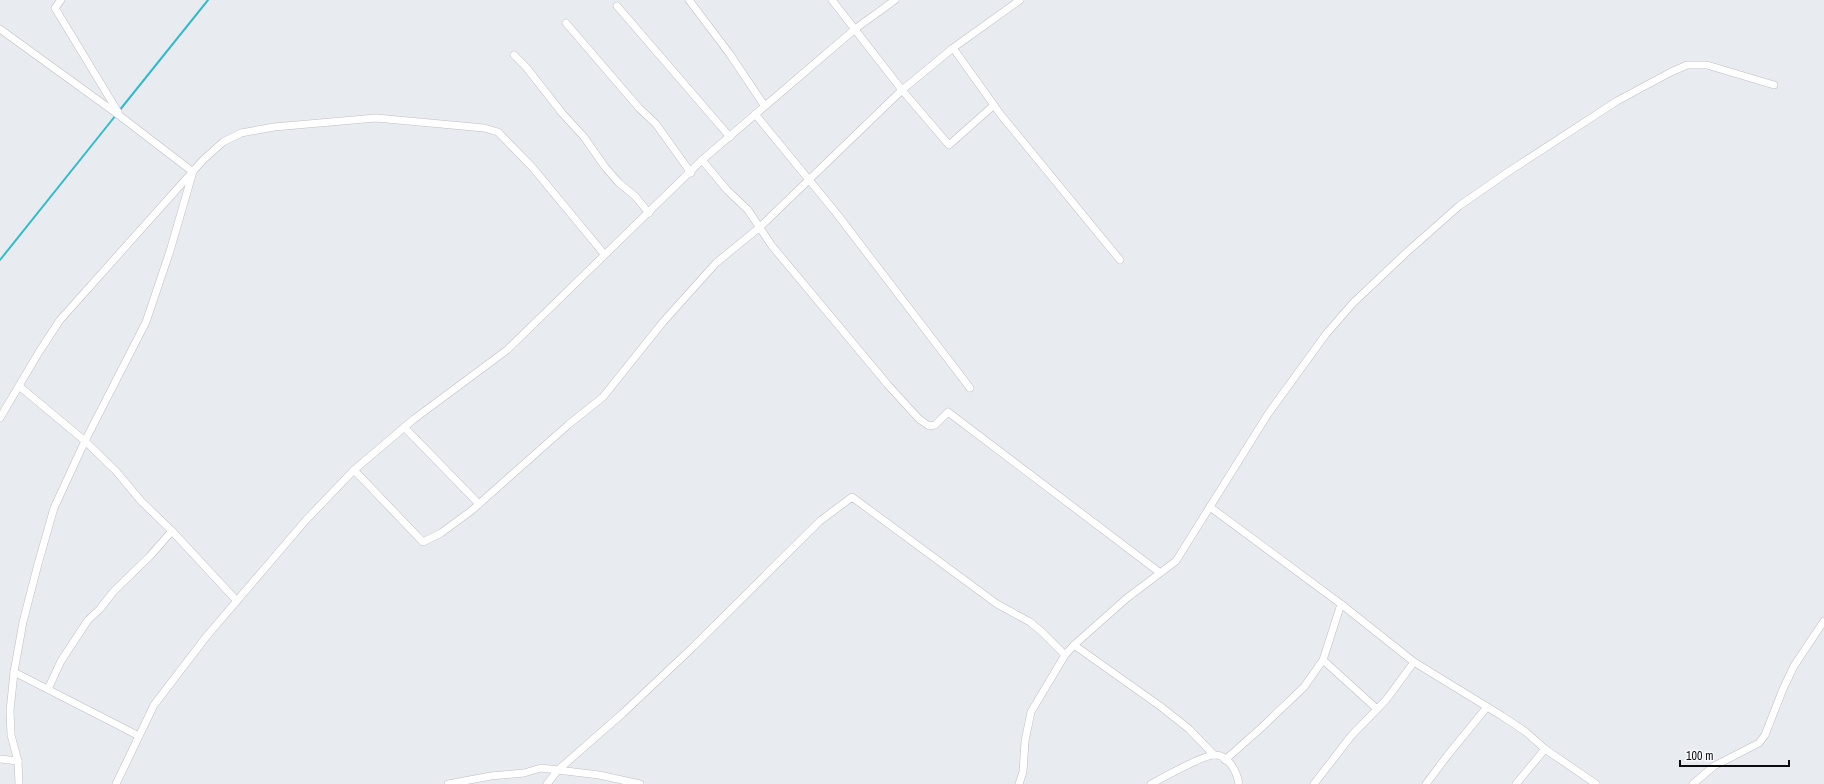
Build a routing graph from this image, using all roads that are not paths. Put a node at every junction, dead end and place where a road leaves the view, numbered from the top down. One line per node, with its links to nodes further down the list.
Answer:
1 (61, 0): 17 (street)
2 (689, 0): 14 (street)
3 (832, 0): 9 (street)
4 (895, 0): 9 (street)
5 (1020, 0): 10 (street)
6 (617, 6): 18 (street)
7 (566, 23): 21 (street)
8 (0, 29): 17 (street)
9 (855, 29): 13 (street); 14 (street)
10 (953, 48): 13 (street); 15 (street)
11 (514, 55): 23 (street)
12 (1774, 85): 34 (street)
13 (902, 90): 15 (street); 22 (street)
14 (764, 105): 16 (street)
15 (994, 105): 26 (street)
16 (755, 114): 18 (street); 22 (street)
17 (120, 116): 20 (street)
18 (730, 137): 19 (street)
19 (702, 160): 21 (street); 24 (street)
20 (193, 172): 25 (street); 27 (street); 31 (street)
21 (691, 173): 23 (street)
22 (809, 180): 24 (street); 28 (street)
23 (649, 213): 25 (street)
24 (760, 227): 33 (street); 36 (street)
25 (604, 254): 30 (street)
26 (1120, 260)
27 (18, 386): 29 (street); 31 (street)
28 (970, 388)
29 (0, 418)
30 (404, 427): 32 (street); 33 (street)
31 (85, 441): 35 (street); 44 (street)
32 (354, 470): 33 (street); 37 (street)
33 (479, 504)
34 (1210, 507): 36 (street); 38 (street)
35 (172, 531): 37 (street); 45 (street)
36 (1159, 572): 40 (street)
37 (237, 601): 48 (street)
38 (1341, 604): 42 (street); 43 (street)
39 (1824, 621): 67 (street)
40 (1074, 645): 41 (street); 50 (street)
41 (1065, 655): 54 (street); 60 (street)
42 (1323, 660): 47 (street); 52 (street)
43 (1414, 662): 46 (street); 47 (street)
44 (14, 672): 45 (street); 53 (street)
45 (48, 689): 48 (street)
46 (1488, 707): 49 (street); 64 (street)
47 (1377, 709): 63 (street)
48 (139, 736): 56 (street)
49 (1545, 748): 65 (street); 66 (street)
50 (1214, 755): 52 (street); 61 (street)
51 (0, 759): 53 (street)
52 (1225, 760): 62 (street)
53 (18, 761): 55 (street)
54 (558, 770): 57 (street); 58 (street); 59 (street)
55 (19, 784)
56 (116, 784)
57 (448, 784)
58 (547, 784)
59 (640, 784)
60 (1019, 784)
61 (1151, 784)
62 (1239, 784)
63 (1314, 784)
64 (1426, 784)
65 (1516, 784)
66 (1596, 784)
67 (1693, 784)

